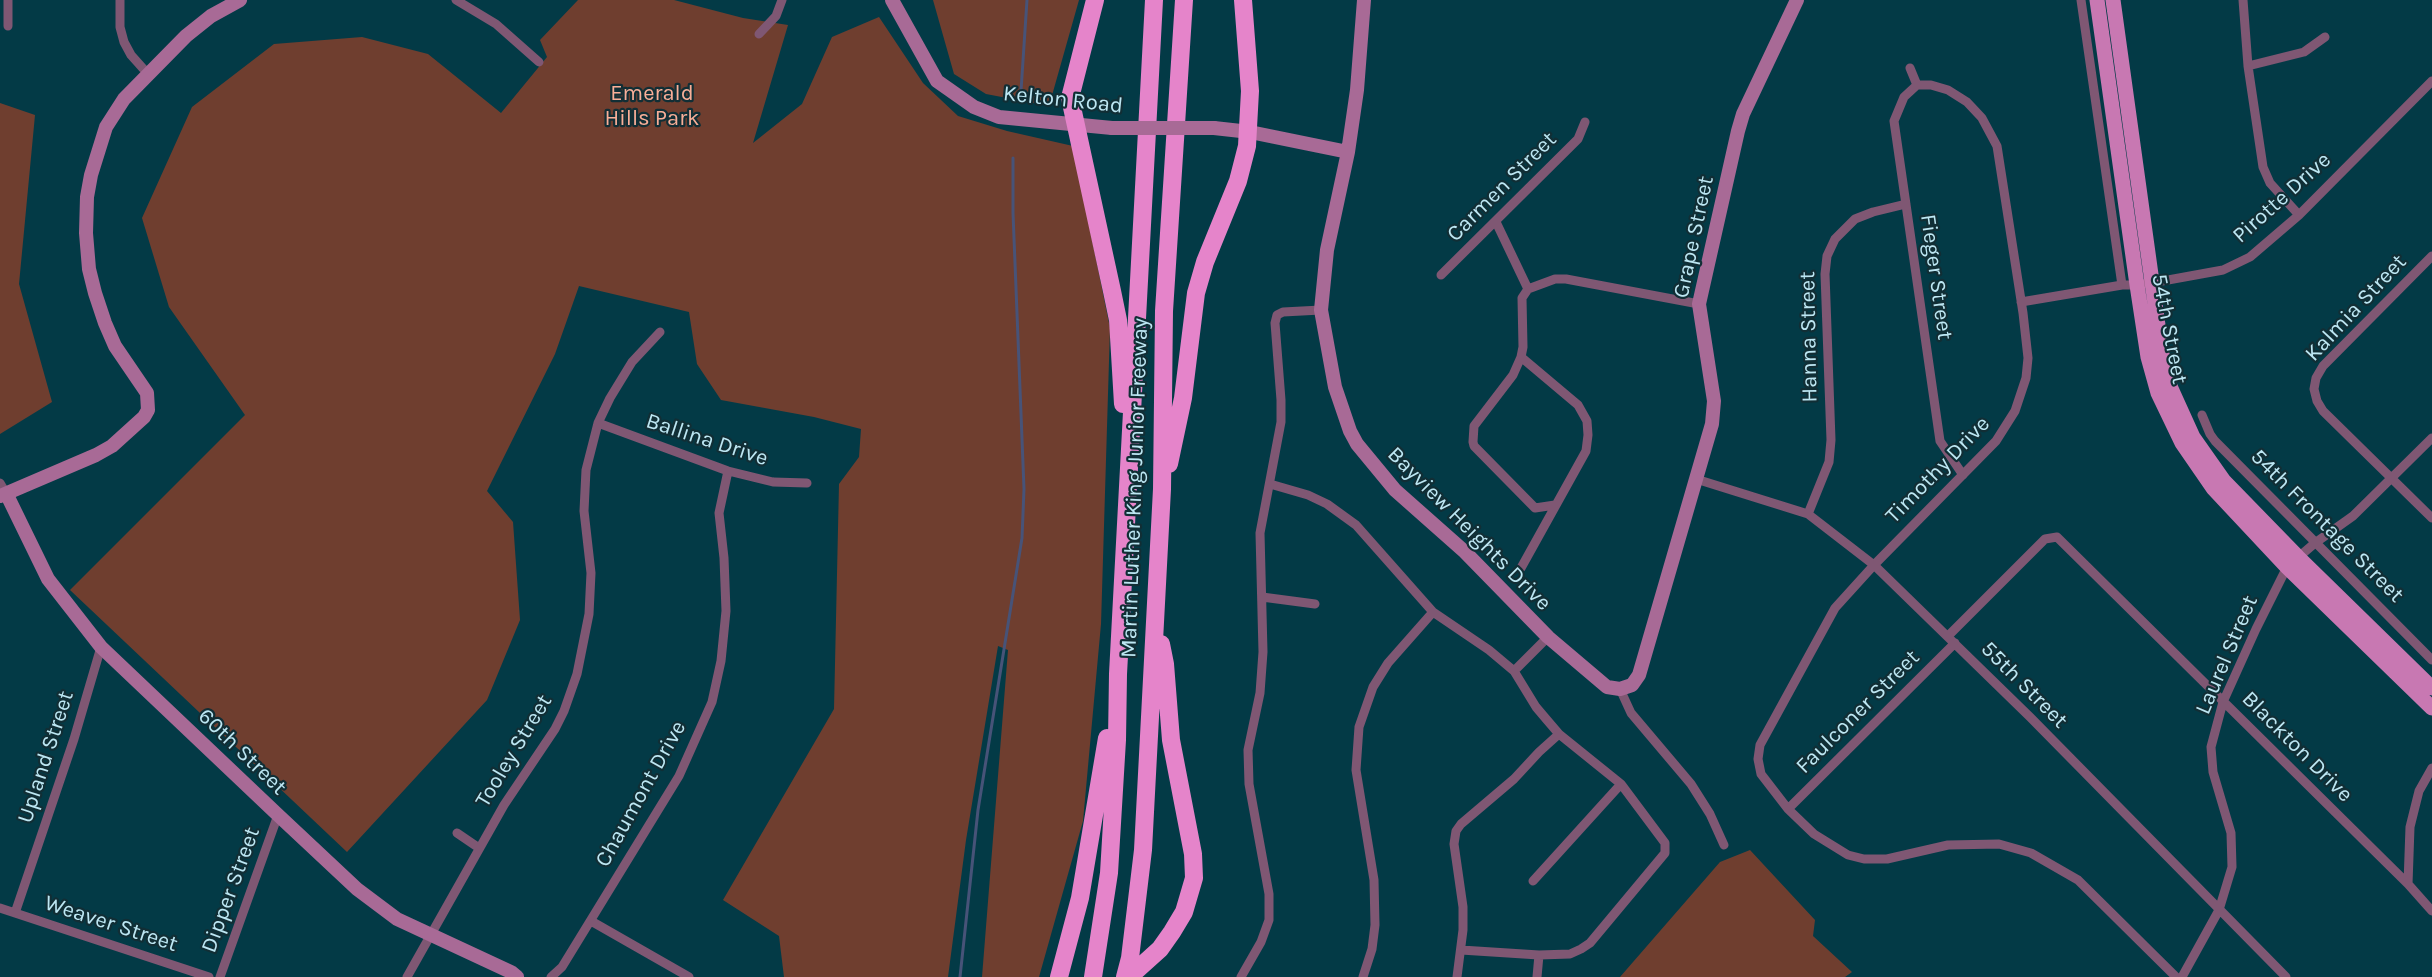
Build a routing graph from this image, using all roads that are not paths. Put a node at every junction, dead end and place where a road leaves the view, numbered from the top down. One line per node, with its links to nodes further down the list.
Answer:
1 (8, 0): 17 (street)
2 (120, 0): 23 (street)
3 (240, 0): 23 (street)
4 (456, 0): 20 (street)
5 (782, 0): 18 (street)
6 (892, 0): 27 (street, Kelton Road)
7 (1095, 0): 27 (highway)
8 (1154, 0): 52 (highway, Martin Luther King Junior Freeway)
9 (1184, 0): 53 (highway, Martin Luther King Junior Freeway)
10 (1243, 0): 28 (highway)
11 (1364, 0): 29 (street, Bayview Heights Drive)
12 (2081, 0): 36 (street)
13 (2097, 0): 36 (main road, 54th Street)
14 (2113, 0): 35 (main road, 54th Street)
15 (2243, 0): 21 (street)
16 (1793, 1): 39 (street, Grape Street)
17 (8, 26)
18 (759, 34)
19 (2325, 37): 21 (street)
20 (539, 62)
21 (2248, 66): 31 (street)
22 (1910, 68): 25 (street)
23 (148, 74): 54 (street)
24 (2432, 81): 31 (street, Pirotte Drive)
25 (1917, 85): 30 (street, Fieger Street); 38 (street, Timothy Drive)
26 (1585, 122): 32 (street, Carmen Street)
27 (1075, 126): 28 (street, Kelton Road, bridge); 52 (highway)
28 (1250, 132): 29 (street, Kelton Road); 53 (highway)
29 (1348, 152): 40 (street, Bayview Heights Drive)
30 (1906, 204): 47 (street, Fieger Street); 56 (street, Hanna Street)
31 (2299, 215): 35 (street, Pirotte Drive)
32 (1496, 222): 34 (street, Carmen Street); 37 (street)
33 (2432, 256): 48 (street, Kalmia Street)
34 (1442, 275)
35 (2154, 283): 36 (street, Pirotte Drive); 60 (main road, 54th Street)
36 (2129, 285): 38 (street, Pirotte Drive); 60 (main road, 54th Street)
37 (1528, 289): 39 (street); 42 (street)
38 (2021, 302): 47 (street, Timothy Drive)
39 (1700, 304): 49 (street, Grape Street)
40 (1321, 310): 51 (street); 67 (street, Bayview Heights Drive)
41 (660, 332): 44 (street, Tooley Street)
42 (1521, 357): 55 (street); 55 (street)
43 (2202, 415): 59 (street, 54th Frontage Street)
44 (598, 423): 46 (street, Ballina Drive); 84 (street, Tooley Street)
45 (2432, 438): 48 (street, Laurel Street)
46 (728, 471): 50 (street, Ballina Drive); 91 (street, Chaumont Drive)
47 (1963, 474): 61 (street, Timothy Drive)
48 (2392, 478): 57 (street); 59 (street, Laurel Street)
49 (1696, 479): 56 (street, 55th Street); 74 (street, Grape Street)
50 (807, 483)
51 (1270, 484): 63 (street); 65 (street)
52 (1128, 486): 72 (highway, Martin Luther King Junior Freeway)
53 (1162, 489): 66 (highway, Martin Luther King Junior Freeway)
54 (2, 491): 69 (street, 60th Street)
55 (1555, 505): 62 (street)
56 (1808, 514): 61 (street, 55th Street)
57 (2432, 518)
58 (2057, 537): 68 (street, Faulconer Street); 75 (street, Blackton Drive)
59 (2315, 543): 60 (street, Laurel Street); 70 (street, 54th Frontage Street)
60 (2292, 562): 73 (main road, 54th Street); 75 (street, Laurel Street); 76 (main road, 54th Street)
61 (1874, 565): 68 (street, 55th Street); 80 (street, Timothy Drive)
62 (1521, 568)
63 (1262, 597): 64 (street); 104 (street)
64 (1315, 604)
65 (1433, 612): 71 (street); 105 (street)
66 (1156, 617): 103 (highway, Martin Luther King Junior Freeway); 103 (highway)
67 (1548, 637): 71 (street); 74 (street, Bayview Heights Drive)
68 (1952, 640): 80 (street, Faulconer Street); 88 (street, 55th Street)
69 (102, 646): 81 (street, 60th Street); 90 (street, Upland Street)
70 (2432, 660)
71 (1514, 671): 77 (street)
72 (1118, 674): 101 (highway); 102 (highway, Martin Luther King Junior Freeway)
73 (2432, 688)
74 (1620, 689): 83 (street)
75 (2223, 702): 86 (street, Blackton Drive); 88 (street, Laurel Street)
76 (2432, 708)
77 (1559, 734): 79 (street); 93 (street)
78 (2432, 768): 86 (street)
79 (1621, 784): 85 (street); 94 (street)
80 (1788, 809): 108 (street, Timothy Drive)
81 (278, 815): 92 (street, 60th Street); 96 (street, Dipper Street)
82 (457, 833): 84 (street)
83 (1724, 845)
84 (479, 848): 92 (street, Tooley Street)
85 (1533, 881)
86 (2408, 885): 89 (street, Blackton Drive)
87 (0, 908): 90 (street, Weaver Street)
88 (2219, 910): 109 (street, Laurel Street); 110 (street, 55th Street)
89 (2432, 911)
90 (15, 914): 95 (street, Weaver Street)
91 (591, 921): 99 (street, Chaumont Drive); 100 (street)
92 (430, 935): 97 (street, Tooley Street); 98 (street, 60th Street)
93 (1461, 950): 94 (street); 106 (street)
94 (1539, 955): 107 (street)
95 (209, 977)
96 (220, 977)
97 (407, 977)
98 (517, 977)
99 (551, 977)
100 (689, 977)
101 (1059, 977)
102 (1094, 977)
103 (1127, 977)
104 (1241, 977)
105 (1363, 977)
106 (1457, 977)
107 (1537, 977)
108 (2176, 977)
109 (2182, 977)
110 (2286, 977)

